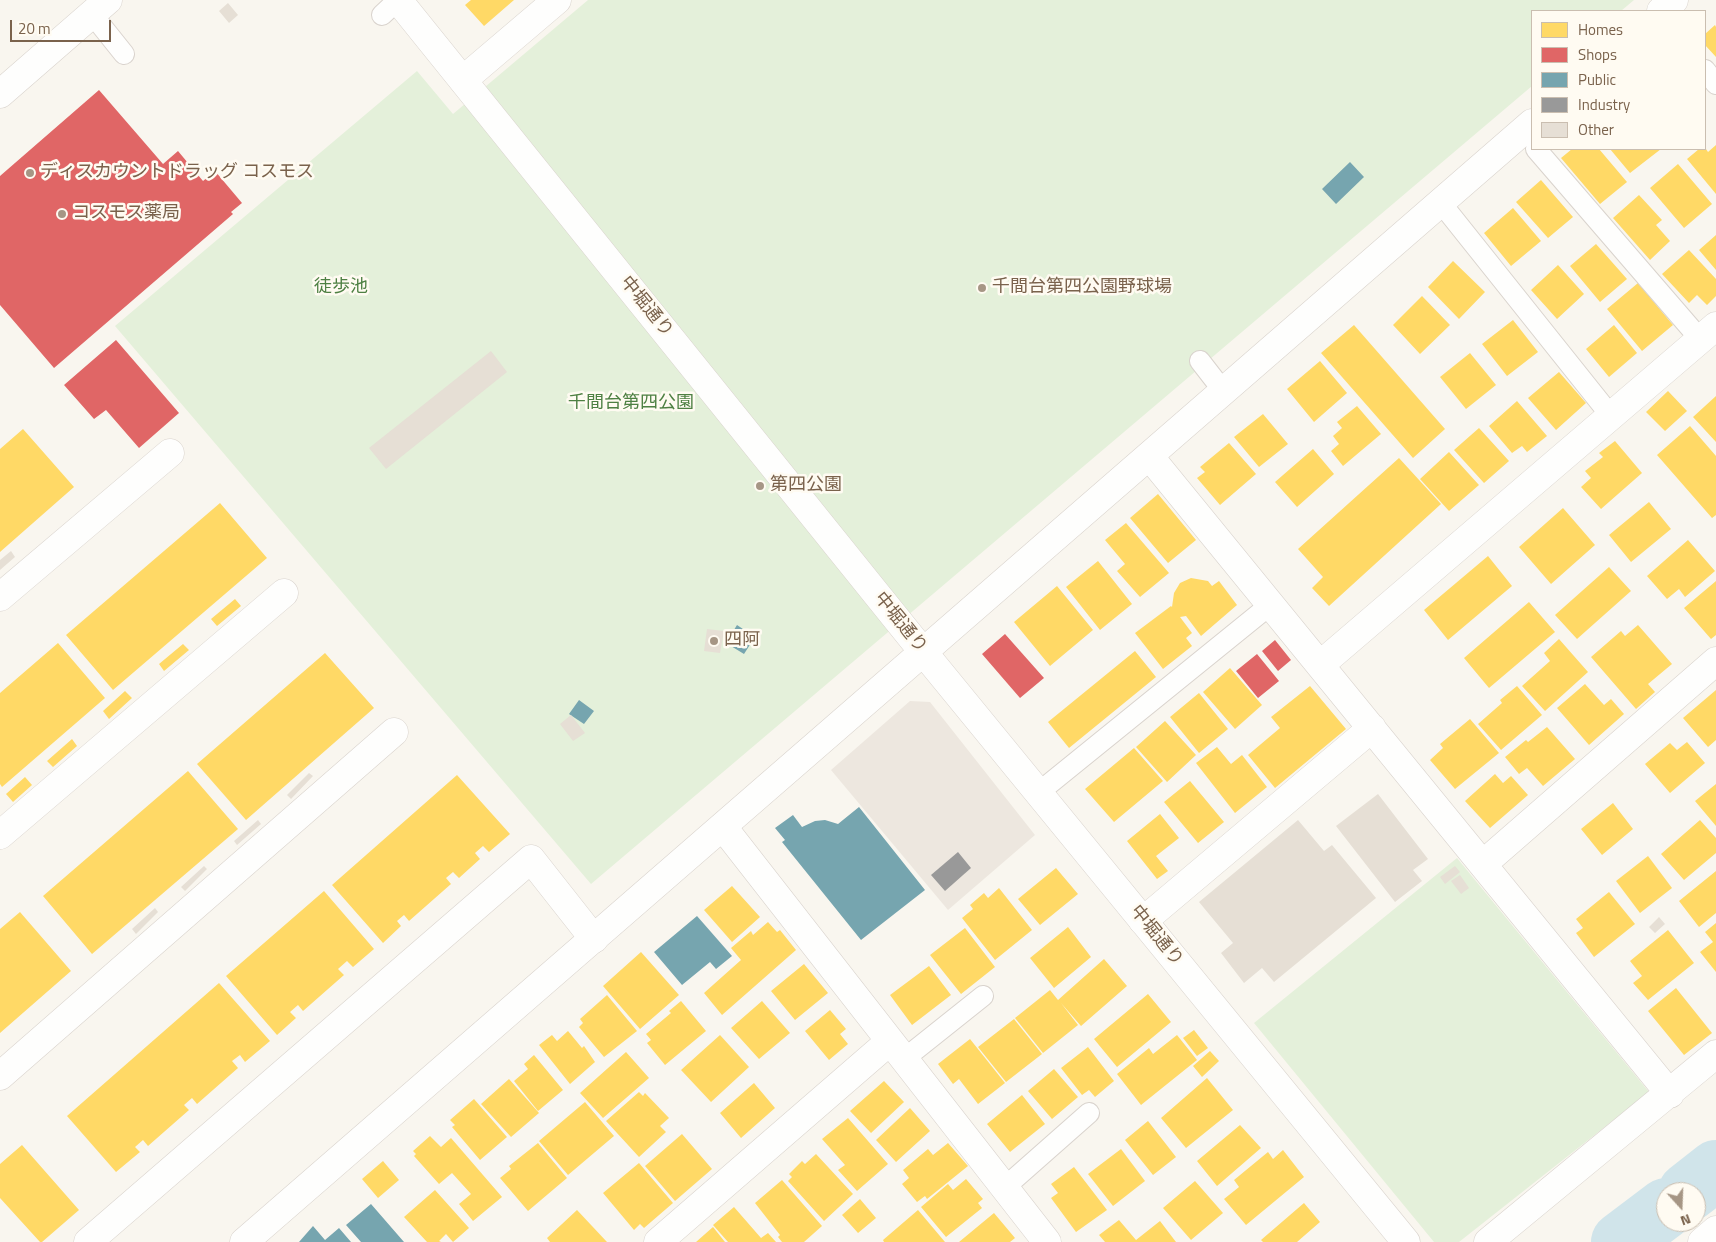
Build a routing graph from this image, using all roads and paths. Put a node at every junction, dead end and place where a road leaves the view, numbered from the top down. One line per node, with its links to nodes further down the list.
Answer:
1 (557, 0): 8 (street)
2 (1674, 0): 5 (street)
3 (393, 5): 8 (street, 中堀通り)
4 (100, 7): 6 (lane); 10 (street)
5 (1662, 10)
6 (124, 54)
7 (1706, 71): 9 (lane)
8 (463, 80): 23 (street, 中堀通り)
9 (1716, 84)
10 (0, 94)
11 (1530, 137): 13 (street)
12 (1542, 150): 14 (lane)
13 (1441, 203): 16 (street); 17 (lane)
14 (1711, 332): 17 (street)
15 (1200, 361): 16 (lane)
16 (1224, 392): 19 (street)
17 (1611, 416): 25 (street)
18 (170, 453): 21 (street)
19 (1150, 457): 22 (street); 23 (street)
20 (284, 593): 30 (street)
21 (0, 597)
22 (1270, 605): 25 (street); 28 (lane)
23 (924, 653): 28 (street, 中堀通り); 29 (street)
24 (1716, 661): 31 (street)
25 (1320, 665): 26 (street)
26 (1372, 728): 31 (street); 32 (street)
27 (394, 732): 37 (street)
28 (1038, 793): 32 (street, 中堀通り)
29 (723, 827): 33 (street); 35 (street)
30 (0, 835)
31 (1482, 864): 38 (street)
32 (1143, 921): 46 (street, 中堀通り)
33 (594, 939): 42 (street); 43 (street)
34 (984, 996): 35 (lane)
35 (897, 1050): 40 (street); 44 (street)
36 (1716, 1054): 38 (street)
37 (0, 1076)
38 (1670, 1094): 47 (street)
39 (1089, 1113): 40 (lane)
40 (1004, 1188): 45 (street)
41 (1716, 1230): 48 (street)
42 (88, 1242)
43 (244, 1242)
44 (658, 1242)
45 (1047, 1242)
46 (1406, 1242)
47 (1488, 1242)
48 (1702, 1242)

